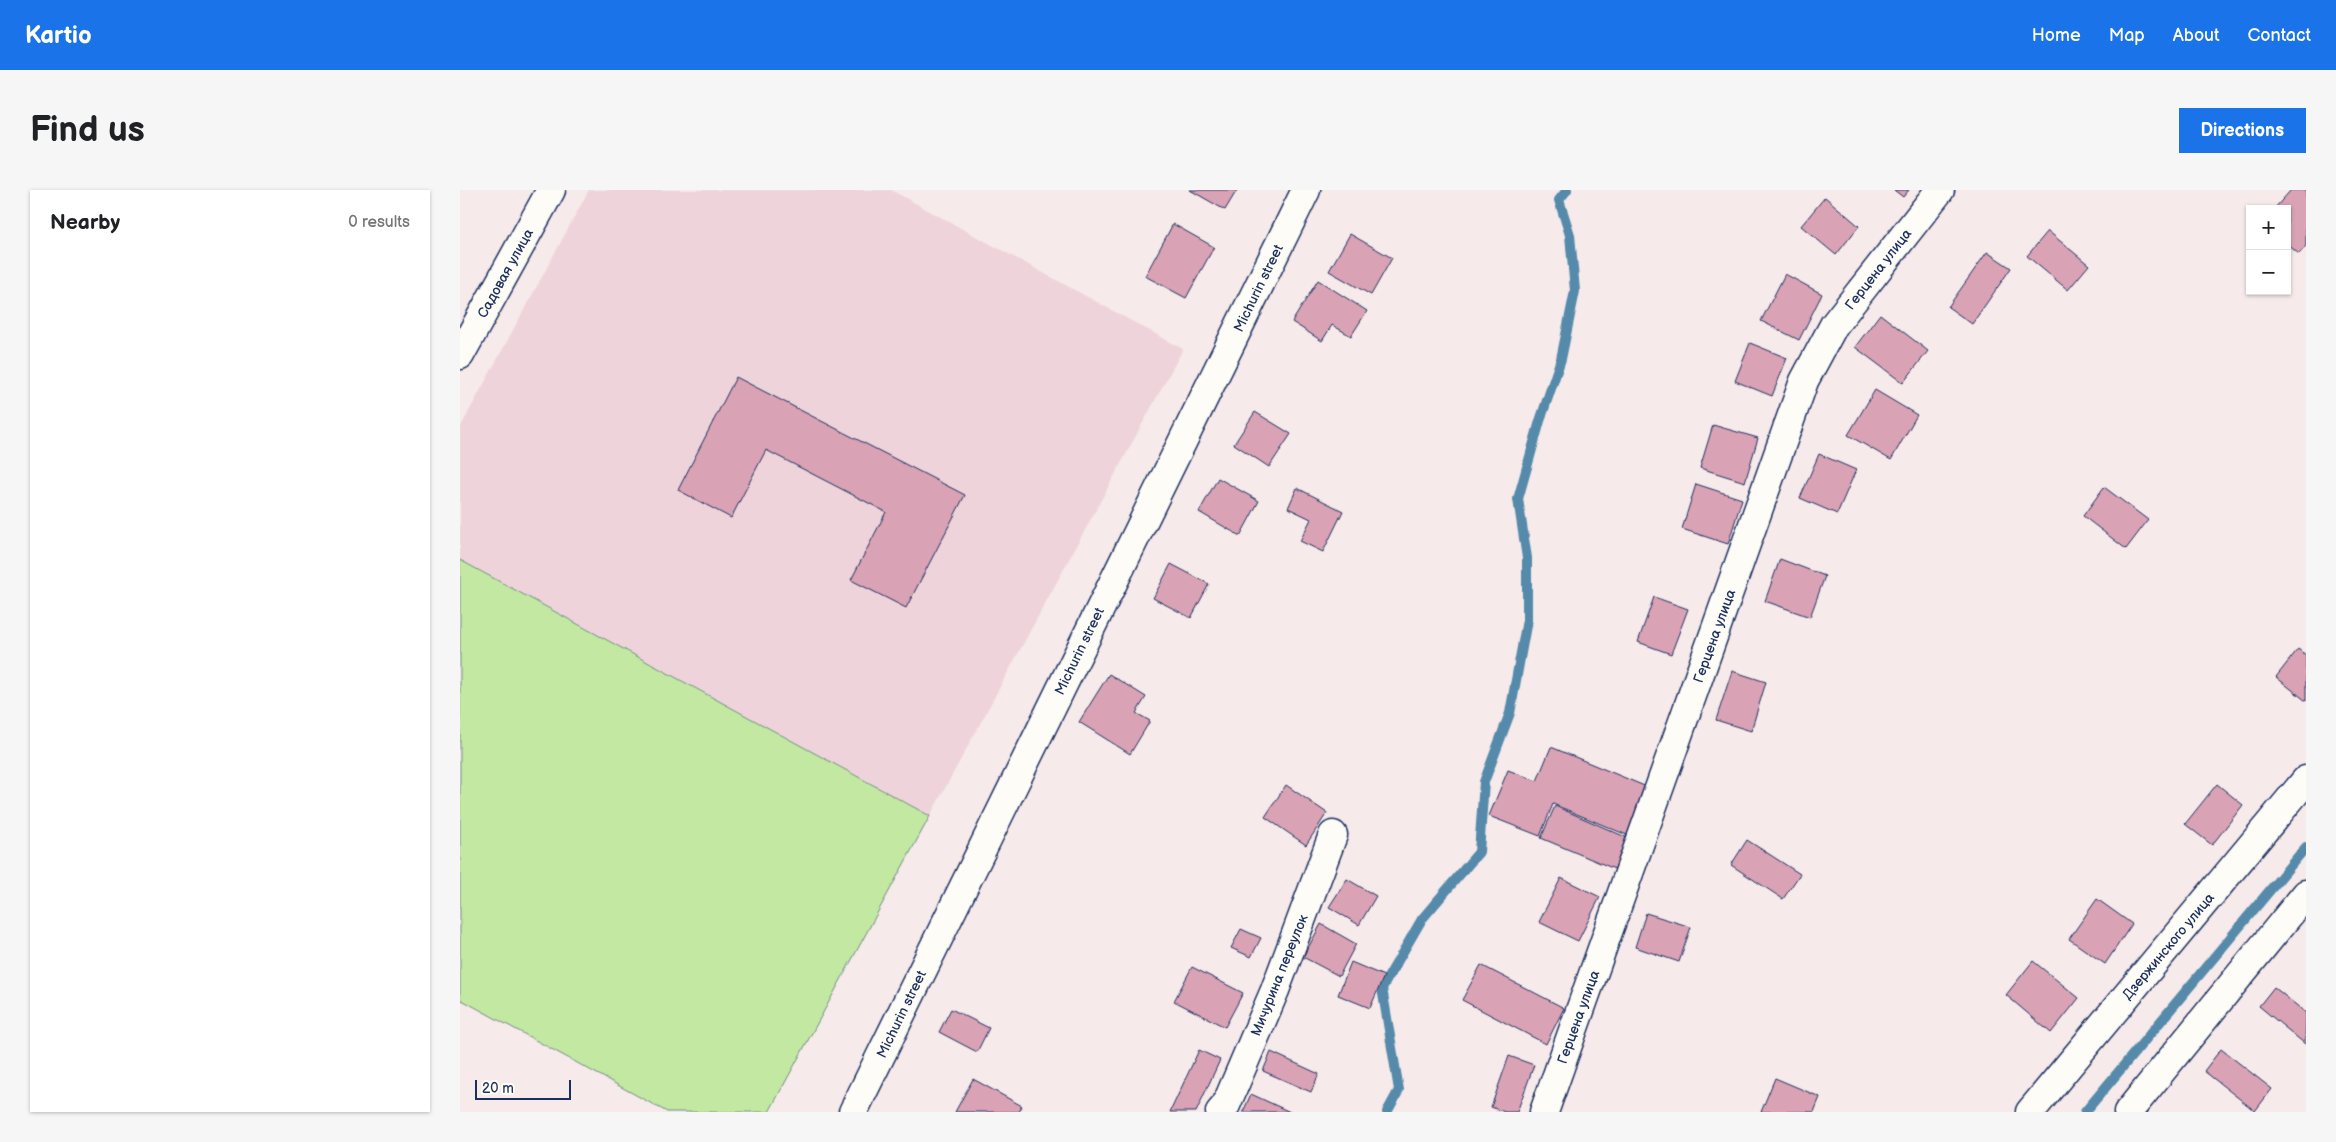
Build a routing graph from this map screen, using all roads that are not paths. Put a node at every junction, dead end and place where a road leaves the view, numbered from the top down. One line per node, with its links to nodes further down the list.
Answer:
1 (551, 190): 4 (street, Садовая улица)
2 (1306, 190): 8 (street, Michurin street)
3 (1940, 190): 10 (street, Герцена улица)
4 (460, 355)
5 (2306, 780): 11 (street, Дзержинского улица)
6 (1333, 835): 9 (street, Мичурина переулок)
7 (2306, 894): 12 (street)
8 (853, 1112)
9 (1220, 1112)
10 (1544, 1112)
11 (2030, 1112)
12 (2128, 1112)

